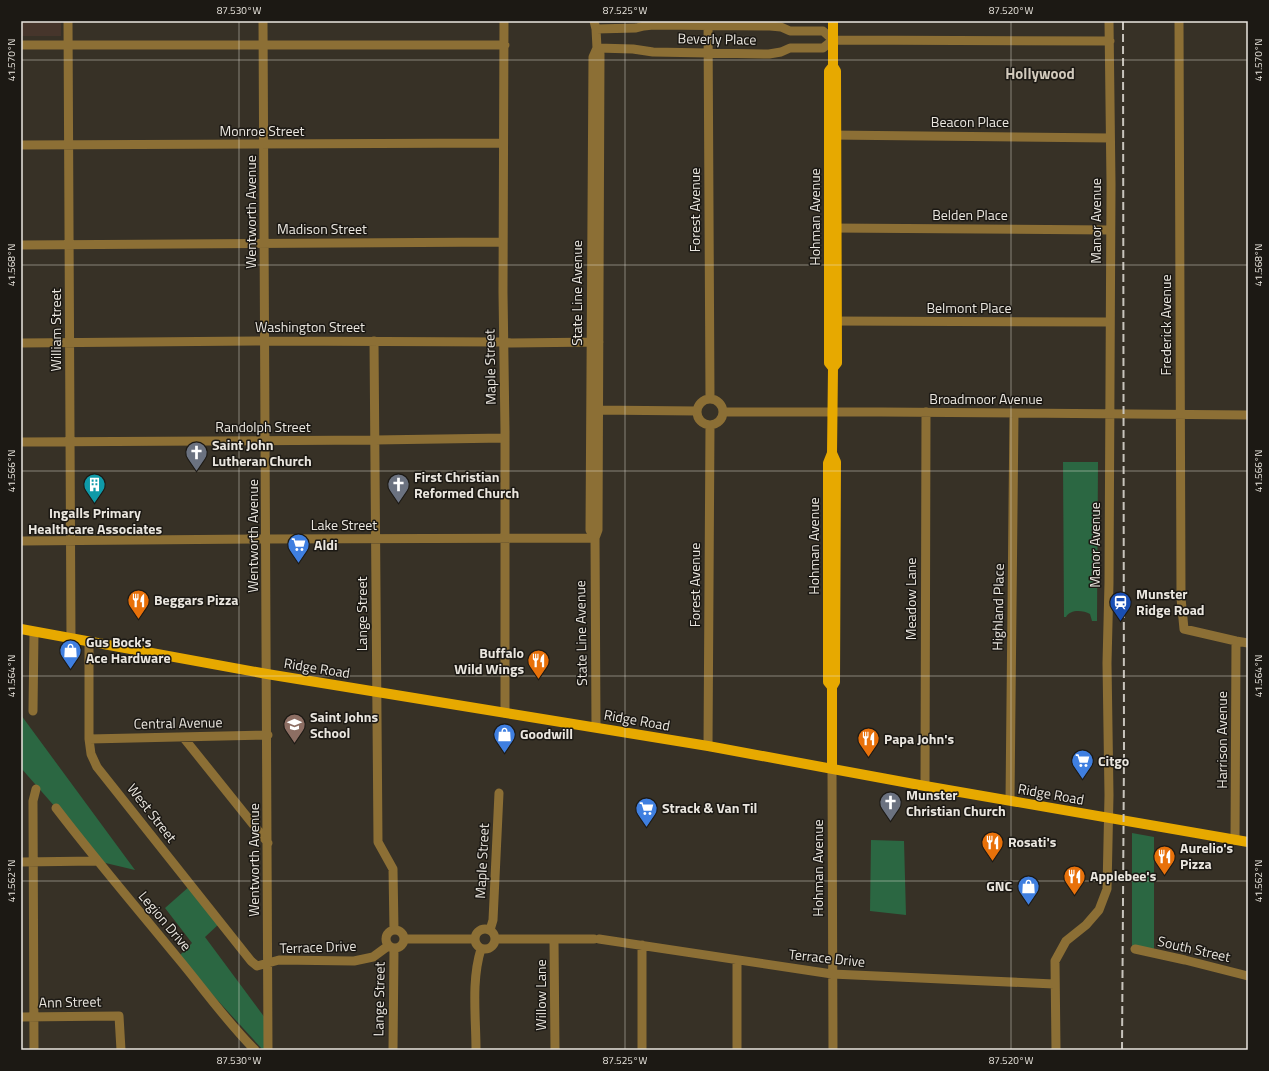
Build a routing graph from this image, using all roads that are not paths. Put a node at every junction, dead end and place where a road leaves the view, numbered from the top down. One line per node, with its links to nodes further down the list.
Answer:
1 (68, 21): 11 (street, William Street)
2 (263, 21): 14 (street, Wentworth Avenue)
3 (504, 21): 12 (street, Maple Street)
4 (833, 21): 9 (main road, Hohman Avenue)
5 (1110, 21): 10 (street, Manor Avenue)
6 (1179, 21): 45 (street, Frederick Avenue)
7 (708, 23): 8 (street, Beverly Place); 9 (street, Beverly Place); 16 (street, Forest Avenue)
8 (596, 24): 15 (street, State Line Avenue)
9 (833, 40): 10 (street, Beverly Place); 16 (street, Beverly Place); 17 (main road, Hohman Avenue)
10 (1110, 41): 18 (street, Manor Avenue)
11 (68, 45): 13 (street); 14 (street); 21 (street, William Street)
12 (504, 45): 14 (street); 19 (street, Maple Street)
13 (21, 46)
14 (264, 46): 22 (street, Wentworth Avenue)
15 (596, 48): 16 (street, Beverly Place); 34 (street, State Line Avenue)
16 (708, 53): 37 (street, Forest Avenue)
17 (833, 135): 18 (street, Beacon Place); 23 (main road, Hohman Avenue)
18 (1110, 138): 24 (street, Manor Avenue)
19 (503, 143): 22 (street, Monroe Street); 25 (street, Maple Street)
20 (21, 145): 21 (street, Monroe Street)
21 (69, 145): 22 (street, Monroe Street); 27 (street, William Street)
22 (264, 145): 26 (street, Wentworth Avenue)
23 (833, 228): 24 (street, Belden Place); 29 (main road, Hohman Avenue)
24 (1110, 230): 30 (street, Manor Avenue)
25 (503, 242): 26 (street, Madison Street); 33 (street, Maple Street)
26 (265, 243): 27 (street, Madison Street); 31 (street, Wentworth Avenue)
27 (69, 244): 28 (street, Madison Street); 36 (street, William Street)
28 (21, 245)
29 (833, 321): 30 (street, Belmont Place); 41 (main road, Hohman Avenue)
30 (1109, 322): 44 (street, Manor Avenue)
31 (265, 341): 32 (street, Washington Street); 36 (street, Washington Street); 49 (street, Wentworth Avenue)
32 (374, 341): 33 (street, Washington Street); 50 (street, Lange Street)
33 (503, 342): 34 (street, Washington Street); 48 (street, Maple Street)
34 (595, 342): 38 (street, State Line Avenue)
35 (21, 344): 36 (street, Washington Street)
36 (70, 344): 52 (street, William Street)
37 (710, 399): 39 (street); 40 (street)
38 (594, 410): 39 (street); 54 (street, State Line Avenue)
39 (697, 411): 47 (street)
40 (723, 412): 41 (street, Broadmoor Avenue); 47 (street)
41 (833, 412): 42 (street, Broadmoor Avenue); 74 (main road, Hohman Avenue)
42 (926, 412): 43 (street, Broadmoor Avenue); 75 (street, Meadow Lane)
43 (1014, 413): 44 (street, Broadmoor Avenue); 78 (street, Highland Place)
44 (1110, 414): 45 (street, Broadmoor Avenue); 80 (street, Manor Avenue)
45 (1180, 414): 46 (street, Broadmoor Avenue); 62 (street, Frederick Avenue)
46 (1248, 415)
47 (710, 425): 73 (street, Forest Avenue)
48 (505, 438): 50 (street, Randolph Street); 53 (street, Maple Street)
49 (266, 440): 50 (street, Randolph Street); 52 (street, Randolph Street); 55 (street, Wentworth Avenue)
50 (375, 440): 56 (street, Lange Street)
51 (21, 442): 52 (street, Randolph Street)
52 (70, 442): 58 (street, William Street)
53 (505, 538): 54 (street, Lake Street); 56 (street, Lake Street); 68 (street, Maple Street)
54 (594, 538): 69 (street, State Line Avenue)
55 (266, 539): 56 (street, Lake Street); 58 (street, Lake Street); 65 (street, Wentworth Avenue)
56 (376, 539): 66 (street, Lange Street)
57 (21, 541): 58 (street, Lake Street)
58 (71, 541): 61 (street, William Street)
59 (21, 630): 60 (main road, Ridge Road)
60 (34, 632): 61 (main road, Ridge Road); 67 (street)
61 (71, 639): 63 (main road, Ridge Road)
62 (1236, 641): 64 (street); 81 (street, Harrison Avenue)
63 (89, 642): 65 (main road, Ridge Road); 72 (street, West Street)
64 (1248, 643)
65 (267, 674): 66 (main road, Ridge Road); 70 (street, Wentworth Avenue)
66 (377, 692): 68 (main road, Ridge Road); 87 (street, Lange Street)
67 (33, 711)
68 (505, 713): 69 (main road, Ridge Road)
69 (596, 727): 73 (main road, Ridge Road)
70 (268, 735): 71 (street, Central Avenue); 83 (street, Wentworth Avenue)
71 (183, 737): 72 (street, Central Avenue); 83 (street)
72 (89, 738): 98 (street, West Street)
73 (708, 746): 74 (main road, Ridge Road)
74 (832, 769): 75 (main road, Ridge Road); 99 (street, Hohman Avenue)
75 (925, 786): 78 (main road, Ridge Road)
76 (36, 789): 86 (street)
77 (499, 793): 88 (street, Maple Street)
78 (1010, 800): 80 (main road, Ridge Road)
79 (56, 808): 84 (street, Legion Drive)
80 (1108, 818): 81 (main road, Ridge Road); 101 (street, Manor Avenue)
81 (1235, 840): 82 (main road, Ridge Road)
82 (1248, 842)
83 (268, 843): 98 (street, Wentworth Avenue)
84 (97, 861): 86 (street); 106 (street, Legion Drive)
85 (21, 862): 86 (street)
86 (33, 862): 103 (street)
87 (394, 930): 89 (street); 94 (street)
88 (490, 930): 90 (street); 91 (street)
89 (404, 939): 90 (street); 94 (street)
90 (474, 939): 95 (street)
91 (495, 939): 92 (street, Terrace Drive); 95 (street)
92 (554, 939): 93 (street, Terrace Drive); 110 (street, Willow Lane)
93 (642, 945): 97 (street, Terrace Drive); 111 (street)
94 (391, 947): 98 (street, Terrace Drive); 108 (street, Lange Street)
95 (481, 949): 109 (street)
96 (1134, 949): 100 (street, South Street)
97 (737, 961): 99 (street, Terrace Drive); 112 (street)
98 (268, 963): 107 (street, Wentworth Avenue)
99 (832, 974): 101 (street, Terrace Drive); 113 (street, Hohman Avenue)
100 (1248, 976)
101 (1054, 984): 114 (street, Manor Avenue)
102 (21, 1017): 103 (street, Ann Street)
103 (34, 1017): 104 (street); 105 (street, Ann Street)
104 (34, 1050)
105 (121, 1050)
106 (255, 1050)
107 (268, 1050)
108 (392, 1050)
109 (476, 1050)
110 (555, 1050)
111 (642, 1050)
112 (737, 1050)
113 (833, 1050)
114 (1056, 1050)

